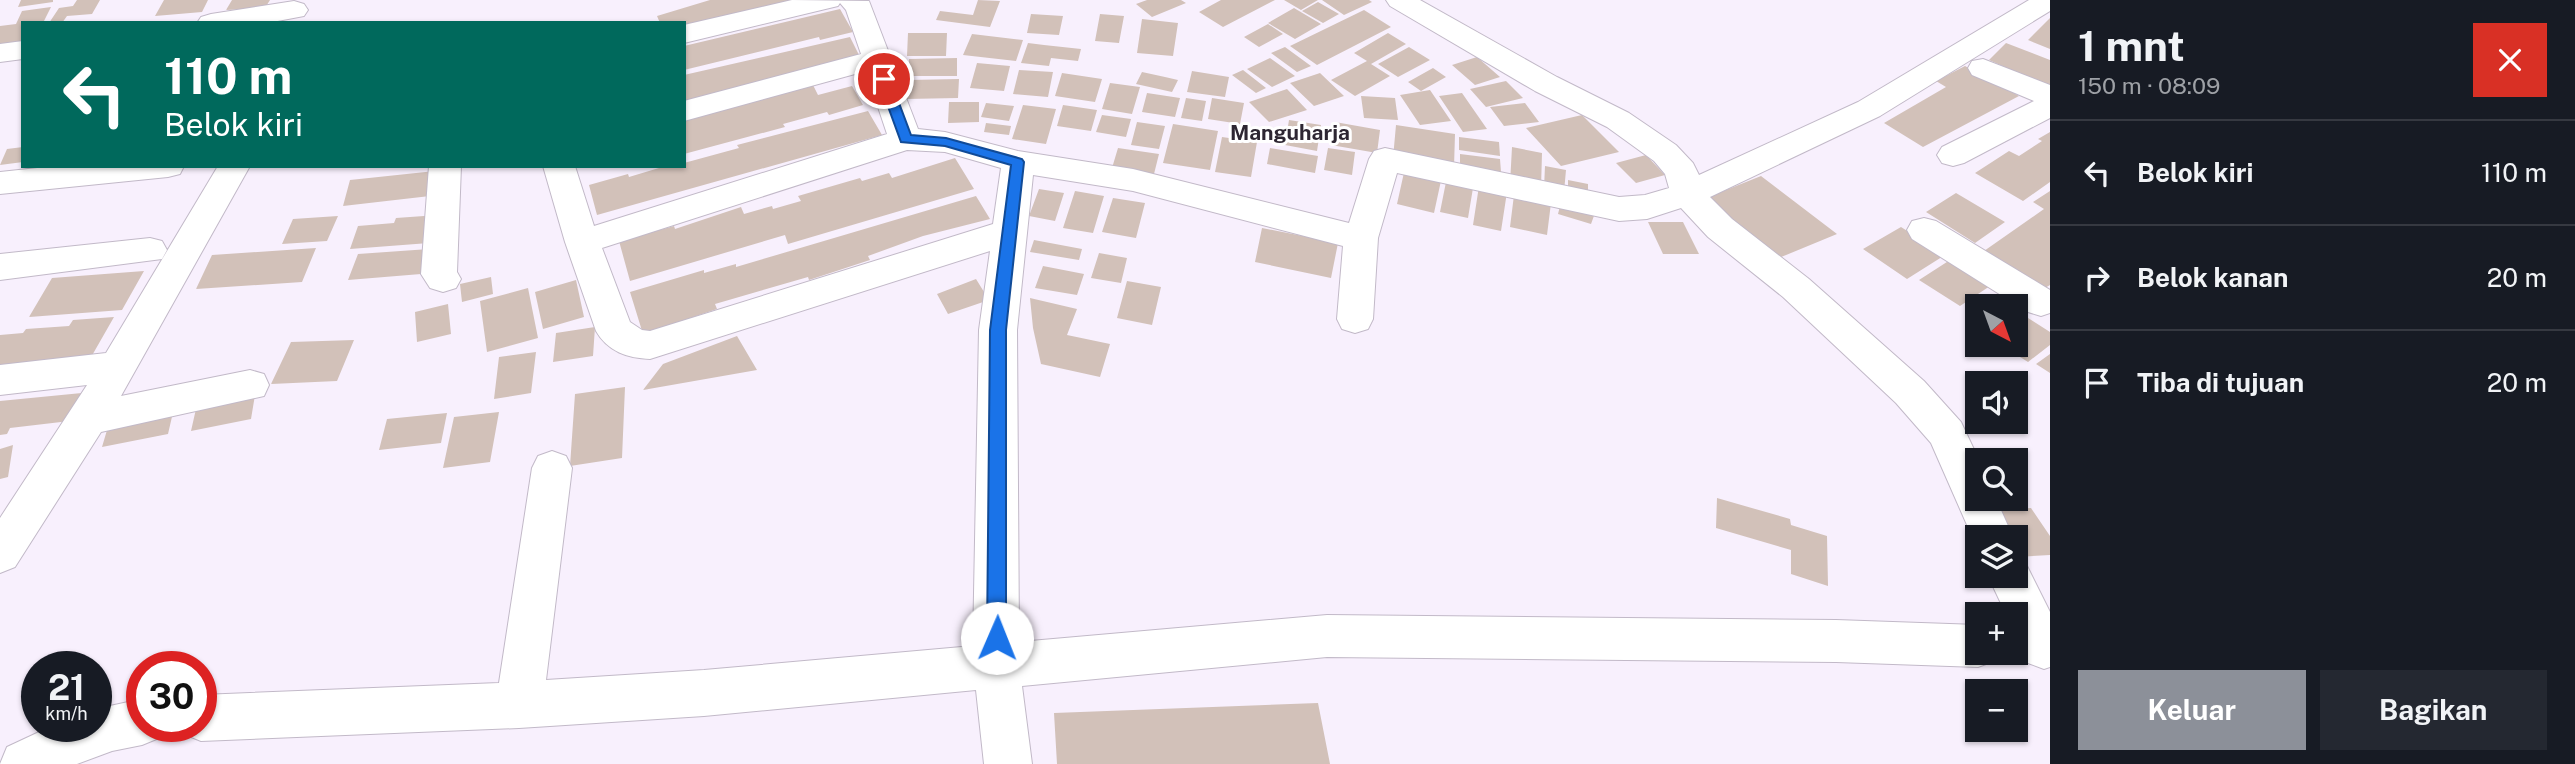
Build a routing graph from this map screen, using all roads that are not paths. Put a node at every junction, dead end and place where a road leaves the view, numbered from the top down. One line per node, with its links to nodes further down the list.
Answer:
1 (828, 0): 7 (street)
2 (852, 0): 10 (street)
3 (1400, 0): 23 (street)
4 (2047, 1): 23 (street)
5 (294, 11): 6 (street)
6 (225, 21)
7 (686, 34)
8 (21, 50): 9 (street)
9 (0, 53)
10 (877, 59): 14 (street); 15 (street)
11 (1983, 68): 12 (street)
12 (2050, 96)
13 (2050, 105): 16 (street)
14 (686, 110)
15 (905, 139): 17 (street); 27 (street)
16 (1954, 155)
17 (1018, 162): 25 (street); 26 (street)
18 (148, 168): 22 (street)
19 (233, 168): 33 (street)
20 (445, 168): 30 (street)
21 (560, 168): 27 (street)
22 (0, 183)
23 (1687, 194): 26 (street); 38 (street)
24 (1924, 230): 31 (street)
25 (1009, 232): 27 (street); 43 (street)
26 (1361, 238): 32 (street)
27 (582, 242)
28 (150, 250): 29 (street)
29 (0, 267)
30 (443, 279)
31 (2047, 302)
32 (1355, 319)
33 (117, 367): 34 (street); 36 (street)
34 (0, 380)
35 (250, 385): 36 (street)
36 (88, 419): 39 (street)
37 (552, 468): 44 (street)
38 (1987, 525)
39 (6, 537)
40 (2014, 588): 42 (street)
41 (1965, 645): 43 (street)
42 (2036, 652)
43 (996, 665): 44 (street); 48 (street)
44 (519, 705): 45 (street)
45 (217, 717)
46 (126, 724): 47 (street)
47 (24, 764)
48 (1008, 764)

